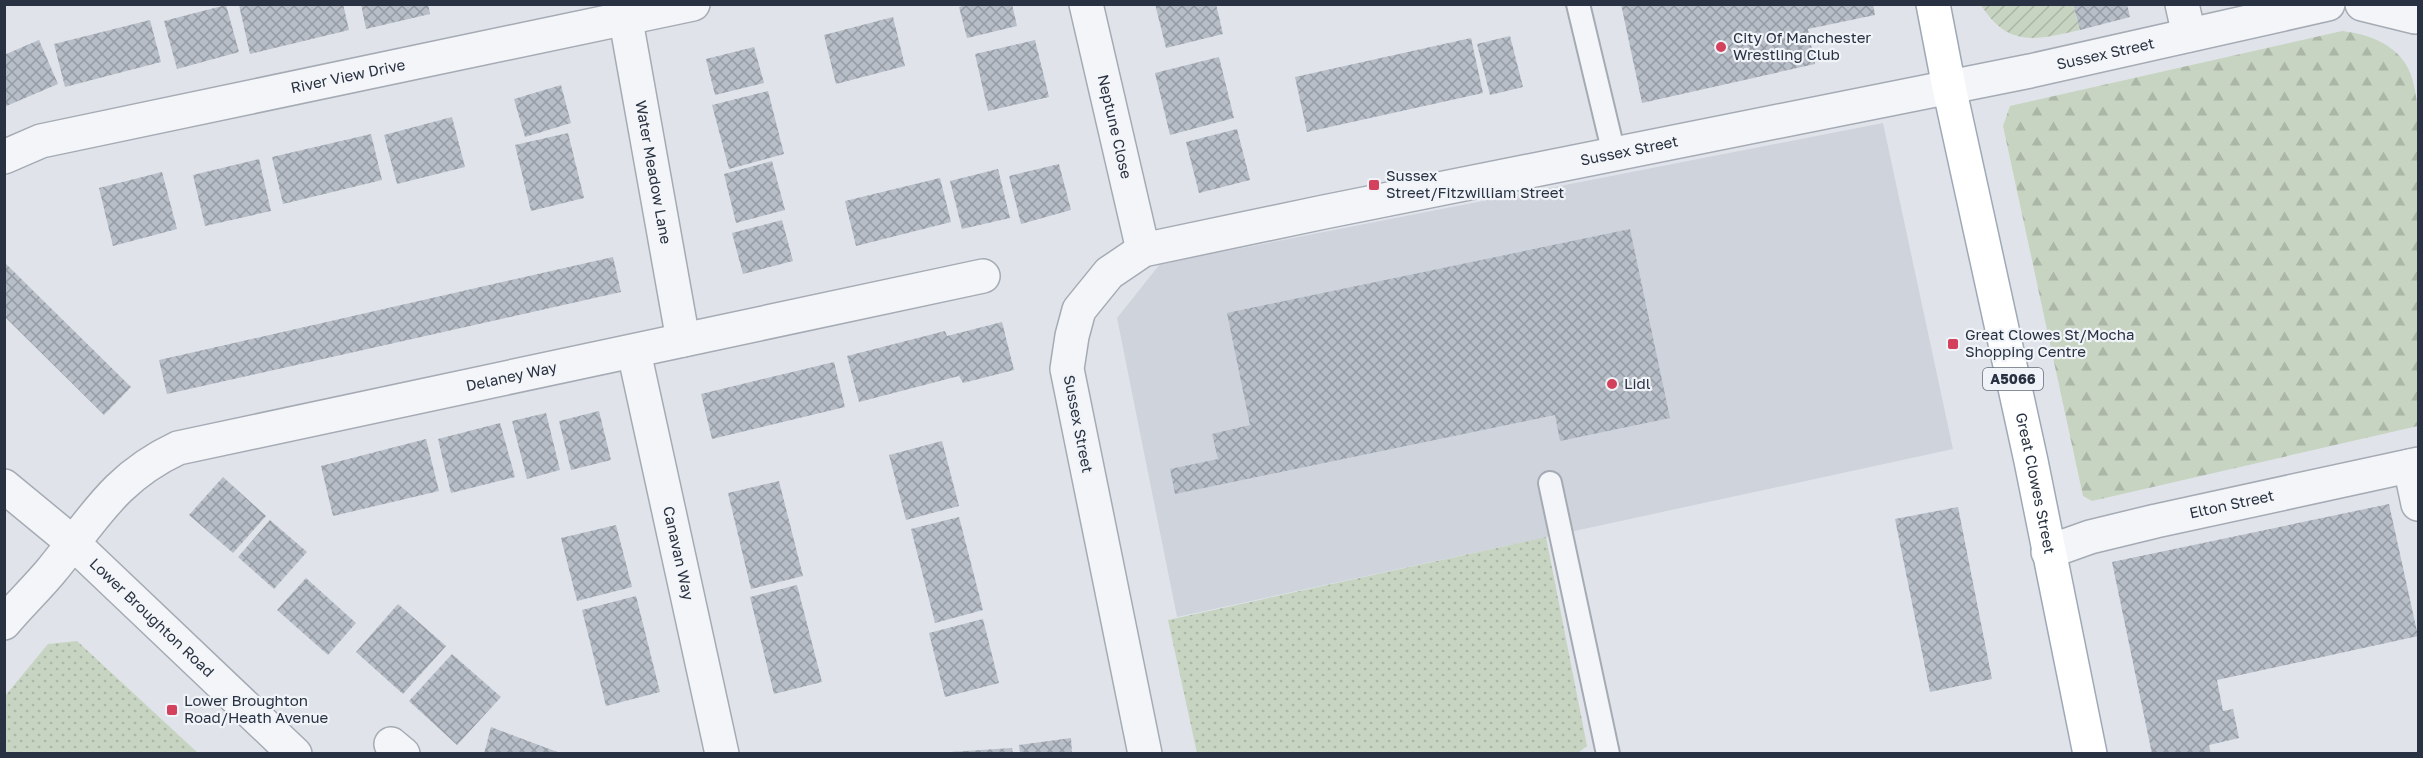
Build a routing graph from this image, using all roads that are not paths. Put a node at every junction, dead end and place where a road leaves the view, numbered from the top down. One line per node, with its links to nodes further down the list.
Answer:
1 (693, 4): 7 (street, River View Drive)
2 (1086, 4): 13 (street, Neptune Close)
3 (1578, 4): 11 (lane)
4 (1933, 4): 10 (main road, Great Clowes Street / A5066)
5 (2328, 4): 9 (street, Sussex Street)
6 (2362, 4): 8 (street)
7 (624, 12): 12 (street, River View Drive); 15 (street, Water Meadow Lane)
8 (2417, 18)
9 (2185, 20): 10 (street, Sussex Street)
10 (1948, 87): 11 (street, Sussex Street); 22 (main road, Great Clowes Street / A5066)
11 (1614, 154): 13 (street, Sussex Street)
12 (4, 157)
13 (1143, 250): 26 (street, Sussex Street)
14 (983, 276): 15 (street, Delaney Way)
15 (683, 340): 16 (street, Delaney Way)
16 (634, 352): 21 (street, Delaney Way); 25 (street, Canavan Way)
17 (2414, 465): 20 (street); 22 (street, Elton Street)
18 (1550, 483): 27 (lane)
19 (4, 486): 21 (street, Lower Broughton Road)
20 (2418, 504)
21 (72, 542): 23 (street, Delaney Way); 24 (street, Lower Broughton Road)
22 (2048, 552): 28 (main road, Great Clowes Street / A5066)
23 (4, 623)
24 (295, 753)
25 (722, 753)
26 (1145, 753)
27 (1608, 753)
28 (2090, 753)

